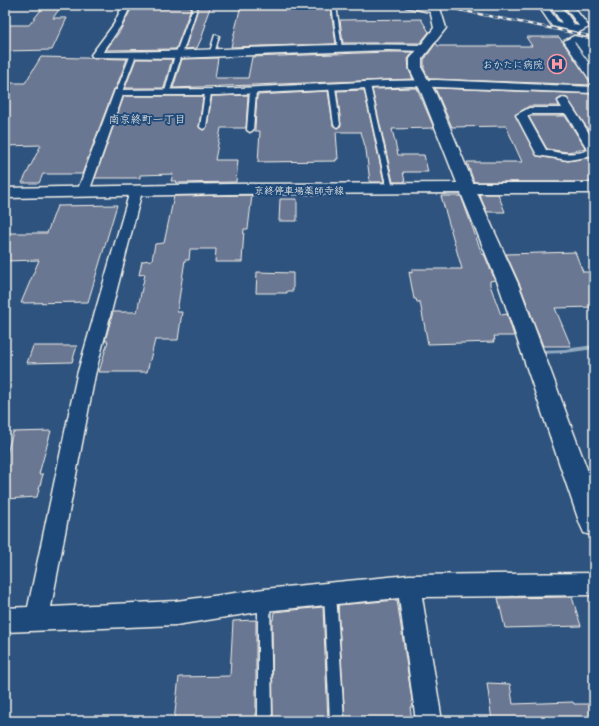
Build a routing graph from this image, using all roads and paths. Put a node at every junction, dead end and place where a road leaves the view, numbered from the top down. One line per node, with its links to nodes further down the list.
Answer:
1 (127, 5): 17 (street)
2 (196, 5): 18 (lane)
3 (334, 5): 15 (lane)
4 (409, 5): 9 (street)
5 (542, 5): 7 (street)
6 (555, 5): 10 (street)
7 (569, 5): 8 (street)
8 (580, 5)
9 (434, 8): 14 (street)
10 (568, 24)
11 (217, 36): 16 (lane)
12 (581, 42): 19 (street)
13 (594, 43): 20 (street)
14 (424, 48): 15 (street); 21 (street)
15 (340, 49): 16 (street)
16 (211, 54): 18 (street)
17 (133, 55): 18 (street); 27 (lane)
18 (178, 55): 29 (lane)
19 (594, 60)
20 (594, 78)
21 (422, 84): 22 (street); 24 (street); 36 (street)
22 (367, 85): 23 (street); 37 (lane)
23 (332, 87): 26 (street); 31 (lane)
24 (556, 89): 25 (street); 30 (street)
25 (594, 90)
26 (253, 91): 28 (street); 33 (lane)
27 (119, 92): 29 (street); 39 (street)
28 (208, 93): 29 (street); 32 (lane)
29 (166, 94)
30 (569, 111): 34 (street); 34 (street)
31 (337, 125)
32 (203, 127)
33 (250, 130)
34 (594, 151)
35 (594, 188): 36 (street, 京終停車場薬師寺線)
36 (467, 189): 37 (street, 京終停車場薬師寺線); 41 (street)
37 (390, 190): 38 (street, 京終停車場薬師寺線)
38 (136, 191): 39 (street, 京終停車場薬師寺線); 46 (street)
39 (83, 192): 40 (street, 京終停車場薬師寺線)
40 (5, 193)
41 (594, 524)
42 (594, 584): 43 (street)
43 (409, 586): 44 (street); 50 (street)
44 (330, 593): 45 (street); 49 (lane)
45 (264, 600): 46 (street); 48 (lane)
46 (37, 618): 47 (street)
47 (5, 620)
48 (266, 721)
49 (337, 721)
50 (429, 721)

